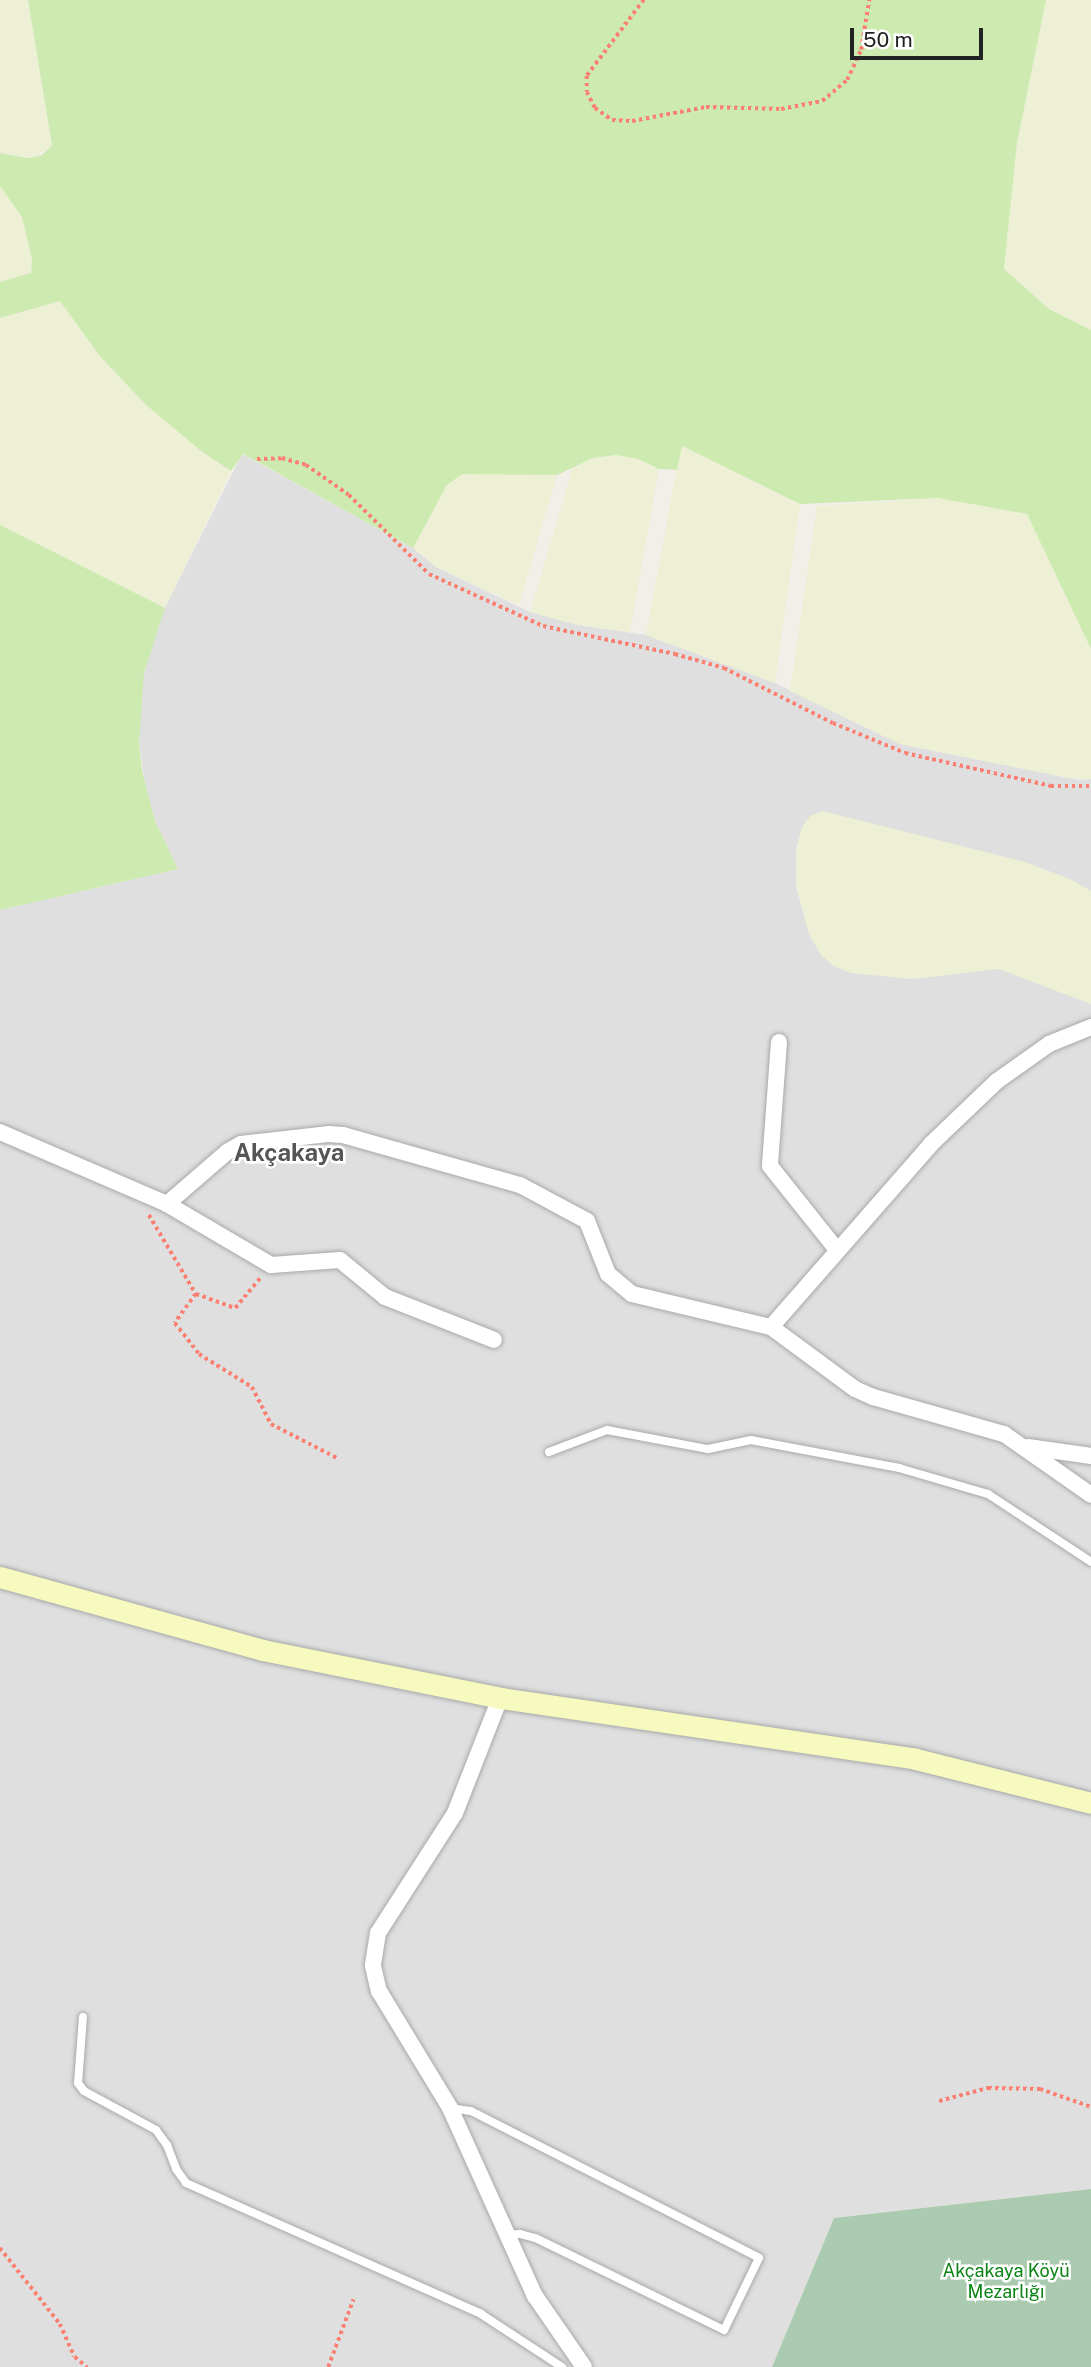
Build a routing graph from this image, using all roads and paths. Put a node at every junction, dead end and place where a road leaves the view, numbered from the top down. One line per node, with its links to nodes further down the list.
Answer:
1 (644, 0): 2 (path)
2 (869, 0)
3 (257, 459): 4 (path)
4 (1091, 786)
5 (1091, 1027): 10 (street)
6 (779, 1042): 10 (street)
7 (0, 1132): 8 (street)
8 (134, 1189): 9 (street); 12 (path)
9 (167, 1205): 11 (street); 13 (street)
10 (838, 1250): 13 (street)
11 (271, 1265): 12 (path); 14 (street)
12 (196, 1294): 18 (path)
13 (771, 1328): 15 (street)
14 (494, 1340)
15 (1026, 1447): 17 (street); 19 (street)
16 (550, 1452): 20 (lane)
17 (1091, 1456)
18 (339, 1459)
19 (1091, 1495)
20 (1091, 1562)
21 (0, 1577): 22 (street)
22 (500, 1698): 23 (street); 27 (street)
23 (1088, 1799)
24 (82, 2017): 33 (lane)
25 (939, 2101): 26 (path)
26 (1091, 2107)
27 (450, 2108): 28 (street); 28 (lane)
28 (508, 2235): 34 (street)
29 (0, 2248): 31 (path)
30 (353, 2300): 32 (path)
31 (88, 2367)
32 (328, 2367)
33 (562, 2367)
34 (584, 2367)

